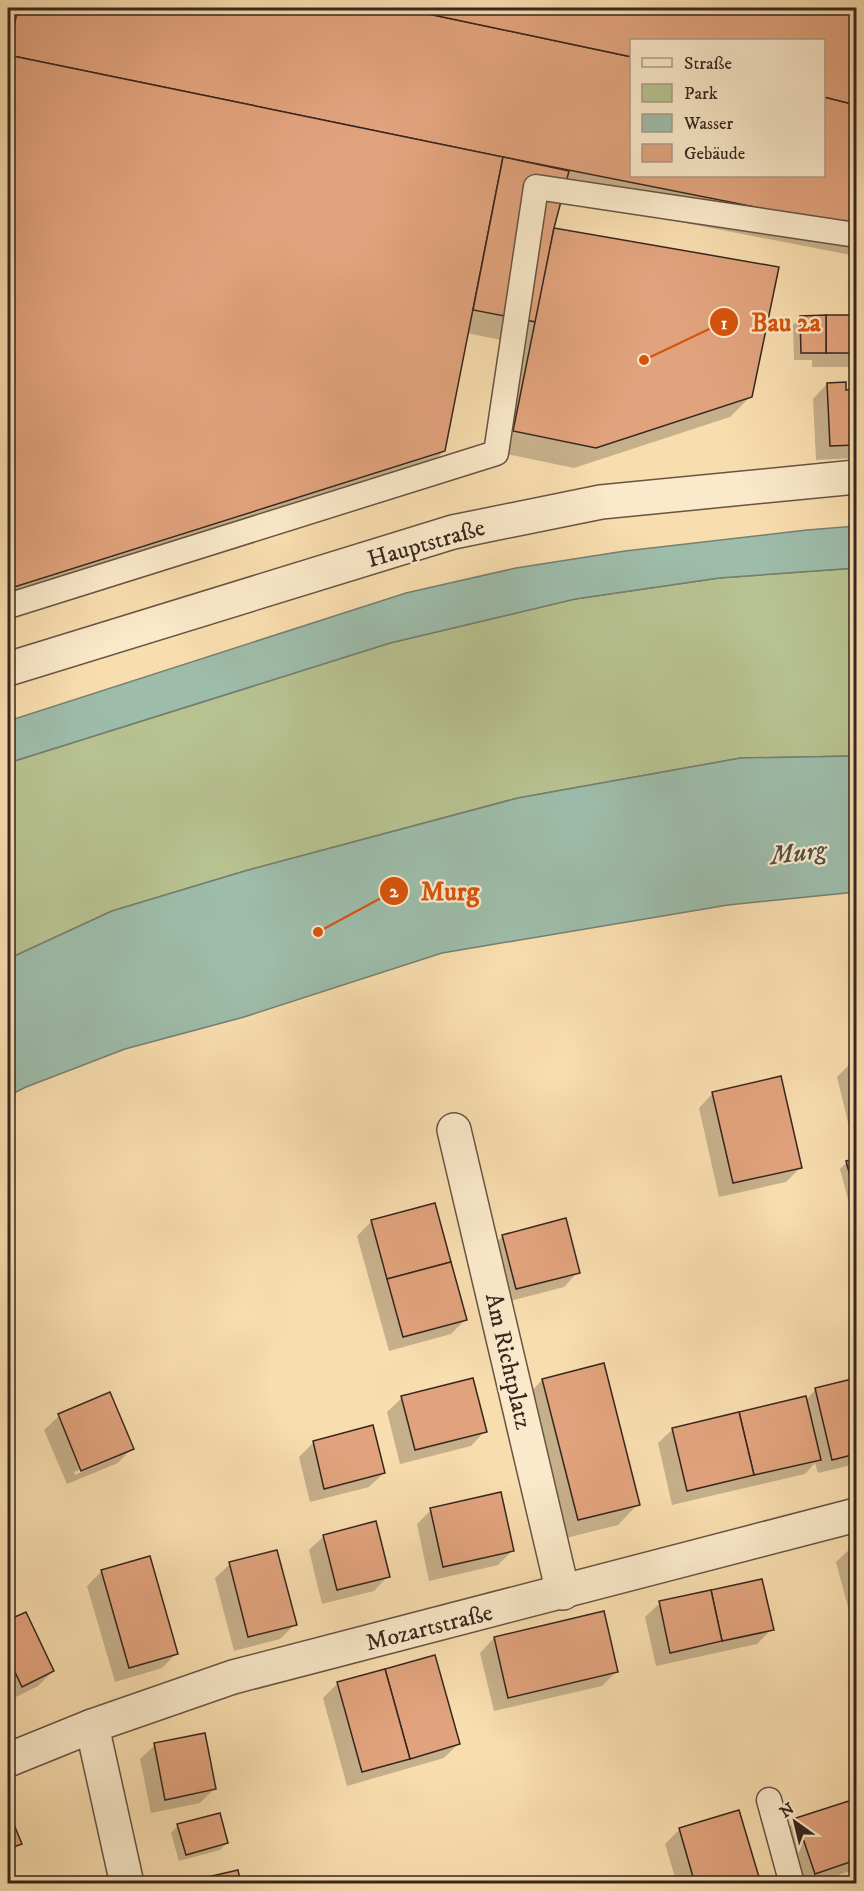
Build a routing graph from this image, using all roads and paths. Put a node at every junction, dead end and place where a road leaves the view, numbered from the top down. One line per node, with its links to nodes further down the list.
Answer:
1 (856, 235): 3 (lane)
2 (856, 477): 4 (street, Hauptstraße)
3 (8, 606)
4 (8, 669)
5 (454, 1130): 7 (street, Am Richtplatz)
6 (856, 1515): 7 (street, Mozartstraße)
7 (563, 1593): 8 (street, Mozartstraße)
8 (92, 1726): 9 (street, Mozartstraße); 11 (street)
9 (8, 1760)
10 (770, 1800): 12 (lane)
11 (127, 1884)
12 (792, 1884)

